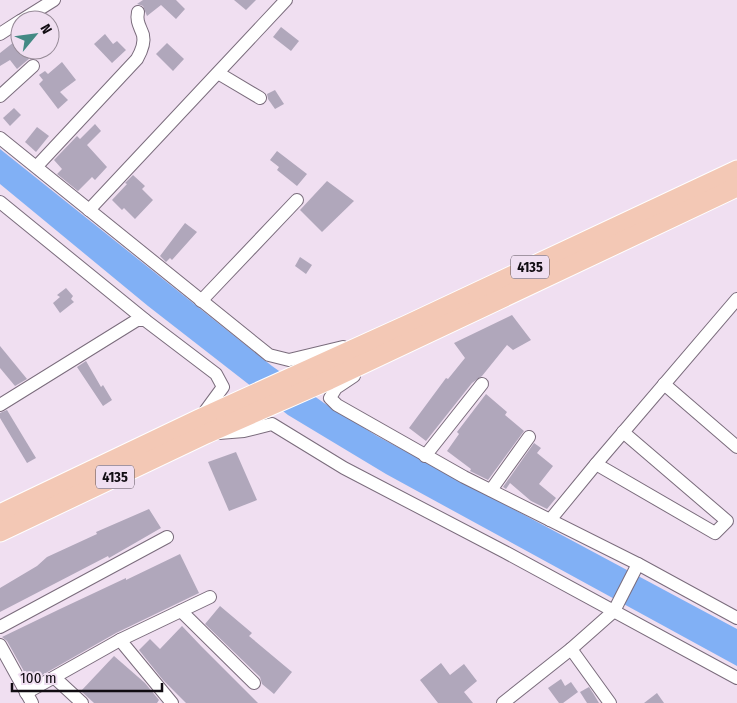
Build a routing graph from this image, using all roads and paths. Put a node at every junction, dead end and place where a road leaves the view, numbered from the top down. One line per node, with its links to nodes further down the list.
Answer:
1 (54, 0): 3 (street)
2 (286, 0): 6 (street)
3 (38, 10)
4 (138, 12): 10 (street)
5 (33, 66): 7 (street)
6 (218, 73): 8 (street); 15 (street)
7 (0, 96)
8 (260, 98)
9 (0, 138): 10 (street)
10 (37, 166): 15 (street)
11 (737, 170): 20 (main road, 4135)
12 (737, 187): 19 (main road, 4135)
13 (298, 200): 17 (street)
14 (0, 202): 18 (street)
15 (90, 210): 17 (street)
16 (737, 300): 23 (street)
17 (201, 301): 20 (street)
18 (145, 320): 24 (street); 25 (street)
19 (415, 338): 21 (main road, 4135); 29 (street)
20 (376, 339): 21 (main road, 4135)
21 (325, 371): 25 (main road, 4135)
22 (482, 384): 29 (street)
23 (664, 384): 26 (street); 28 (street)
24 (0, 405)
25 (203, 426): 32 (main road, 4135); 34 (main road, 4135); 39 (street)
26 (623, 432): 30 (street); 30 (street)
27 (529, 437): 31 (street)
28 (737, 447)
29 (426, 456): 31 (street)
30 (596, 464): 33 (street)
31 (491, 490): 33 (street)
32 (0, 514)
33 (550, 520): 36 (street)
34 (0, 532)
35 (167, 537): 41 (street)
36 (638, 564): 39 (street); 40 (street)
37 (210, 597): 38 (street)
38 (181, 611): 42 (street); 47 (street)
39 (614, 611): 44 (street); 46 (street)
40 (737, 618)
41 (0, 627)
42 (120, 640): 45 (street); 50 (street)
43 (0, 645): 48 (street)
44 (571, 649): 51 (street); 52 (street)
45 (55, 678): 48 (street); 49 (street)
46 (737, 678)
47 (254, 682)
48 (29, 698)
49 (82, 703)
50 (172, 703)
51 (503, 703)
52 (610, 703)

